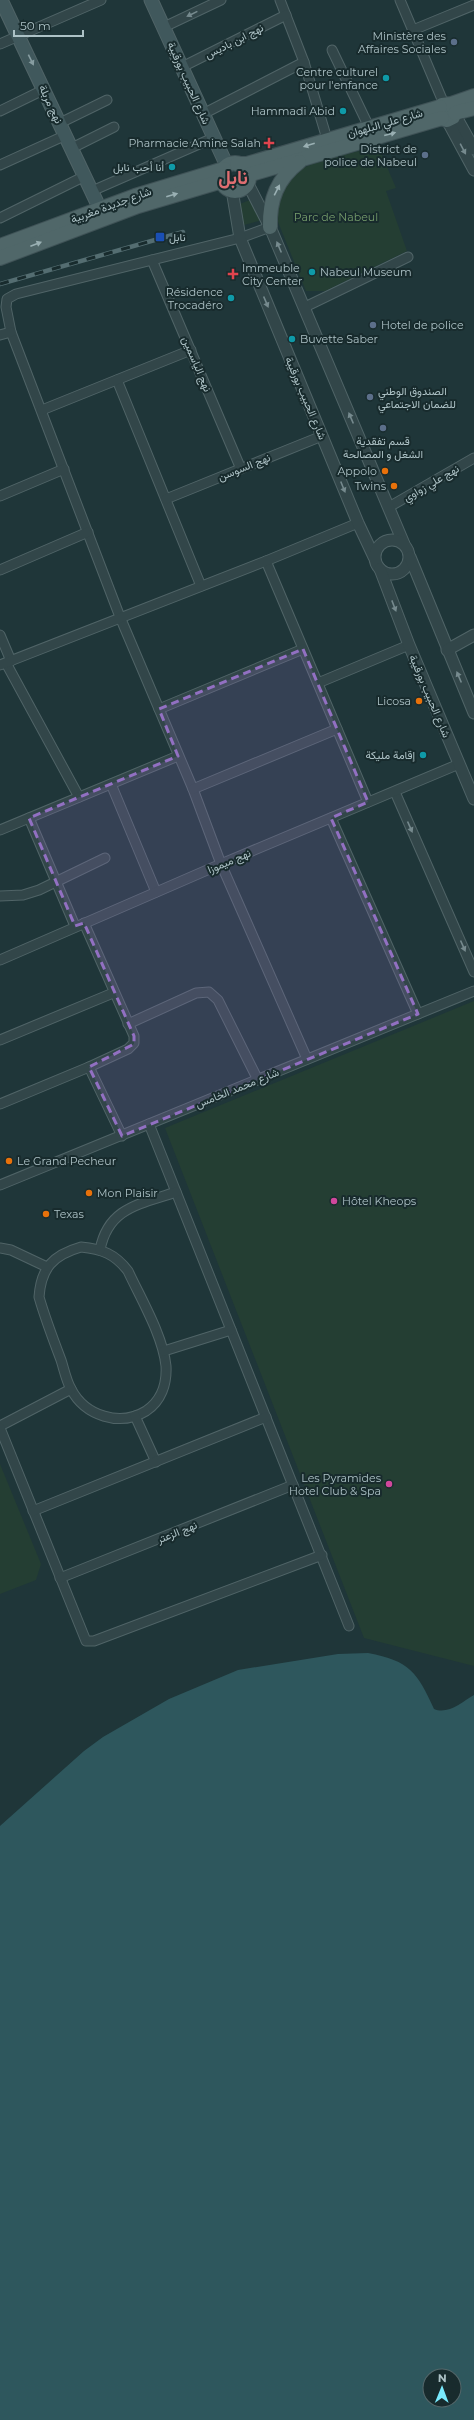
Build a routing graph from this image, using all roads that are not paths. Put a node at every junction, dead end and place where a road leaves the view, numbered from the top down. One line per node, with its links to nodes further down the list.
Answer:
1 (1, 0): 11 (main road, نهج مربلة)
2 (101, 0): 11 (street)
3 (152, 0): 9 (main road, شارع الحبيب بورقيبة)
4 (221, 0): 9 (street, one-way to 9)
5 (280, 0): 8 (street)
6 (400, 0): 10 (street)
7 (474, 5): 10 (street)
8 (286, 14): 14 (street); 15 (street, نهج ابن باديس)
9 (164, 27): 15 (main road, شارع الحبيب بورقيبة)
10 (413, 30): 21 (street)
11 (19, 36): 12 (street); 16 (main road, نهج مربلة, one-way to 16)
12 (0, 44)
13 (332, 50): 25 (street)
14 (304, 62): 22 (street); 28 (street)
15 (182, 67): 22 (main road, شارع الحبيب بورقيبة)
16 (45, 89): 20 (street); 23 (main road, نهج مربلة)
17 (474, 96): 21 (main road, شارع علي البلهوان)
18 (107, 100): 23 (street)
19 (474, 108): 21 (main road, شارع علي البلهوان)
20 (0, 111)
21 (448, 112): 25 (main road, شارع علي البلهوان); 30 (street); 31 (main road, شارع علي البلهوان, one-way to 21); 33 (street, one-way to 33)
22 (203, 114): 27 (main road, شارع الحبيب بورقيبة)
23 (60, 123): 26 (main road, نهج مربلة)
24 (114, 127): 29 (street)
25 (369, 128): 28 (main road, شارع علي البلهوان)
26 (66, 135): 29 (main road, نهج مربلة); 32 (street)
27 (212, 138): 34 (main road, شارع الحبيب بورقيبة); 37 (street)
28 (328, 139): 34 (main road, شارع علي البلهوان, one-way to 34)
29 (72, 148): 35 (main road, نهج مربلة)
30 (474, 149)
31 (305, 157): 36 (main road, شارع علي البلهوان); 40 (main road, one-way to 31)
32 (0, 164)
33 (474, 170)
34 (228, 174): 36 (main road); 36 (main road, شارع علي البلهوان); 38 (main road, شارع جديدة مغربية); 41 (street, شارع الحبيب بورقيبة)
35 (85, 176): 37 (main road, نهج مربلة); 39 (street)
36 (248, 179): 40 (street)
37 (92, 192): 38 (main road, نهج مربلة)
38 (102, 213): 42 (main road, شارع جديدة مغربية); 44 (main road, شارع جديدة مغربية, one-way to 38)
39 (0, 218)
40 (270, 227): 41 (street); 46 (street, one-way to 40)
41 (240, 238): 45 (street); 52 (street, شارع الحبيب بورقيبة, one-way to 52)
42 (0, 246)
43 (408, 257): 46 (street)
44 (0, 258)
45 (152, 260): 47 (street); 49 (street, نهج الياسمين)
46 (305, 307): 58 (street, one-way to 46)
47 (11, 332): 48 (street); 51 (street)
48 (0, 335)
49 (191, 350): 50 (street); 55 (street, نهج الياسمين)
50 (117, 380): 51 (street); 57 (street)
51 (42, 410): 54 (street)
52 (322, 436): 55 (street, نهج السوسن); 59 (street, شارع الحبيب بورقيبة, one-way to 59)
53 (474, 458): 58 (street, نهج علي زواوي)
54 (64, 469): 56 (street); 60 (street)
55 (241, 469): 57 (street, نهج السوسن)
56 (0, 496)
57 (166, 499): 67 (street)
58 (389, 507): 61 (street)
59 (358, 524): 62 (street, شارع الحبيب بورقيبة); 64 (street)
60 (88, 532): 66 (street); 68 (street)
61 (404, 544): 62 (street); 63 (street)
62 (374, 557): 65 (street)
63 (410, 557): 65 (street); 73 (street)
64 (266, 562): 67 (street); 72 (street)
65 (380, 569): 71 (street, شارع الحبيب بورقيبة, one-way to 71)
66 (0, 570)
67 (201, 586): 68 (street)
68 (120, 617): 74 (street); 76 (street)
69 (0, 635): 74 (street)
70 (474, 635): 73 (street)
71 (409, 645): 75 (street); 80 (street, شارع الحبيب بورقيبة)
72 (303, 648): 75 (street); 76 (street)
73 (447, 650): 77 (street, one-way to 73)
74 (6, 663): 84 (street)
75 (318, 683): 78 (street)
76 (159, 709): 79 (street)
77 (474, 713)
78 (337, 729): 82 (street); 86 (street)
79 (178, 756): 81 (street); 82 (street)
80 (459, 764): 83 (street, نهج ميموزا); 85 (street, شارع الحبيب بورقيبة)
81 (111, 784): 84 (street); 93 (street)
82 (193, 790): 91 (street)
83 (394, 792): 86 (street, نهج ميموزا); 97 (street, one-way to 97)
84 (79, 797): 87 (street)
85 (474, 799)
86 (368, 802): 88 (street, نهج ميموزا)
87 (29, 818): 89 (street); 92 (street)
88 (331, 818): 91 (street, نهج ميموزا); 100 (street)
89 (0, 830)
90 (105, 858): 92 (street)
91 (221, 864): 93 (street, نهج ميموزا); 103 (street)
92 (56, 883): 94 (street); 95 (street)
93 (156, 892): 95 (street, نهج ميموزا)
94 (0, 896)
95 (79, 925): 96 (street, نهج ميموزا); 99 (street)
96 (0, 960)
97 (474, 972)
98 (474, 991): 100 (street, شارع محمد الخامس)
99 (113, 993): 101 (street); 102 (street)
100 (418, 1014): 103 (street, شارع محمد الخامس)
101 (128, 1024): 104 (street); 105 (street)
102 (0, 1040)
103 (307, 1060): 105 (street, شارع محمد الخامس)
104 (89, 1067): 106 (street); 108 (street)
105 (258, 1080): 107 (street, شارع محمد الخامس)
106 (0, 1104)
107 (149, 1124): 108 (street, شارع محمد الخامس); 110 (street)
108 (122, 1136): 109 (street, شارع محمد الخامس)
109 (0, 1185)
110 (176, 1192): 112 (street); 114 (street)
111 (0, 1248): 113 (street)
112 (100, 1250): 113 (street); 115 (street)
113 (46, 1267): 116 (street)
114 (231, 1330): 115 (street); 118 (street)
115 (164, 1351): 117 (street)
116 (71, 1389): 117 (street); 119 (street)
117 (135, 1416): 120 (street)
118 (266, 1417): 120 (street); 121 (street)
119 (0, 1427): 122 (street)
120 (156, 1462): 122 (street)
121 (293, 1485): 123 (street); 124 (street, نهج الزعتر)
122 (34, 1510): 124 (street)
123 (322, 1555): 124 (street); 125 (street)
124 (60, 1578)
125 (349, 1626)

